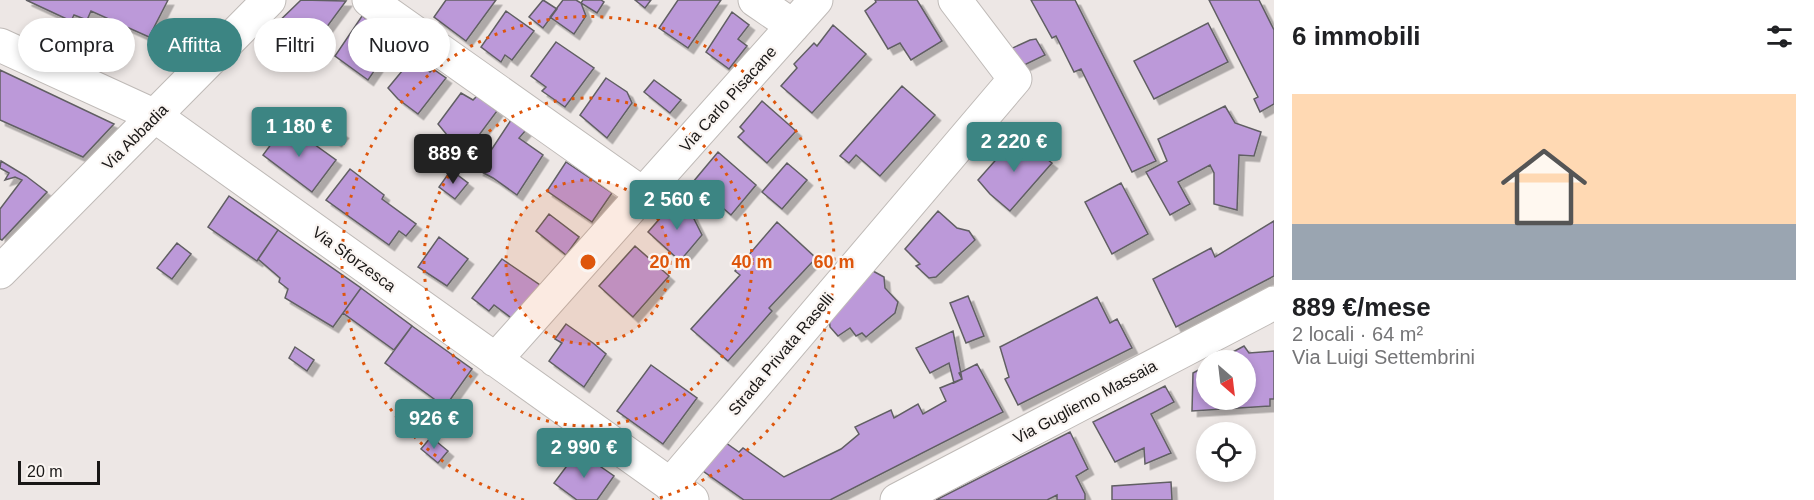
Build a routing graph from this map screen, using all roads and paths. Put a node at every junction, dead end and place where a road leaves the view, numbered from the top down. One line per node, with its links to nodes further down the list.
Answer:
1 (269, 0): 8 (street, Via Abbadia)
2 (369, 0): 9 (street)
3 (755, 0): 6 (street)
4 (816, 0): 6 (street, Via Carlo Pisacane)
5 (955, 0): 13 (street, Strada Privata Raselli)
6 (793, 26): 9 (street, Via Carlo Pisacane)
7 (0, 45): 8 (street, Via Sforzesca)
8 (155, 116): 10 (street, Via Abbadia); 12 (street, Via Sforzesca)
9 (643, 194): 12 (street, Via Carlo Pisacane)
10 (5, 260)
11 (1274, 303): 14 (street, Via Gugliemo Massaia)
12 (495, 360): 13 (street, Via Sforzesca)
13 (681, 492)
14 (897, 500)

